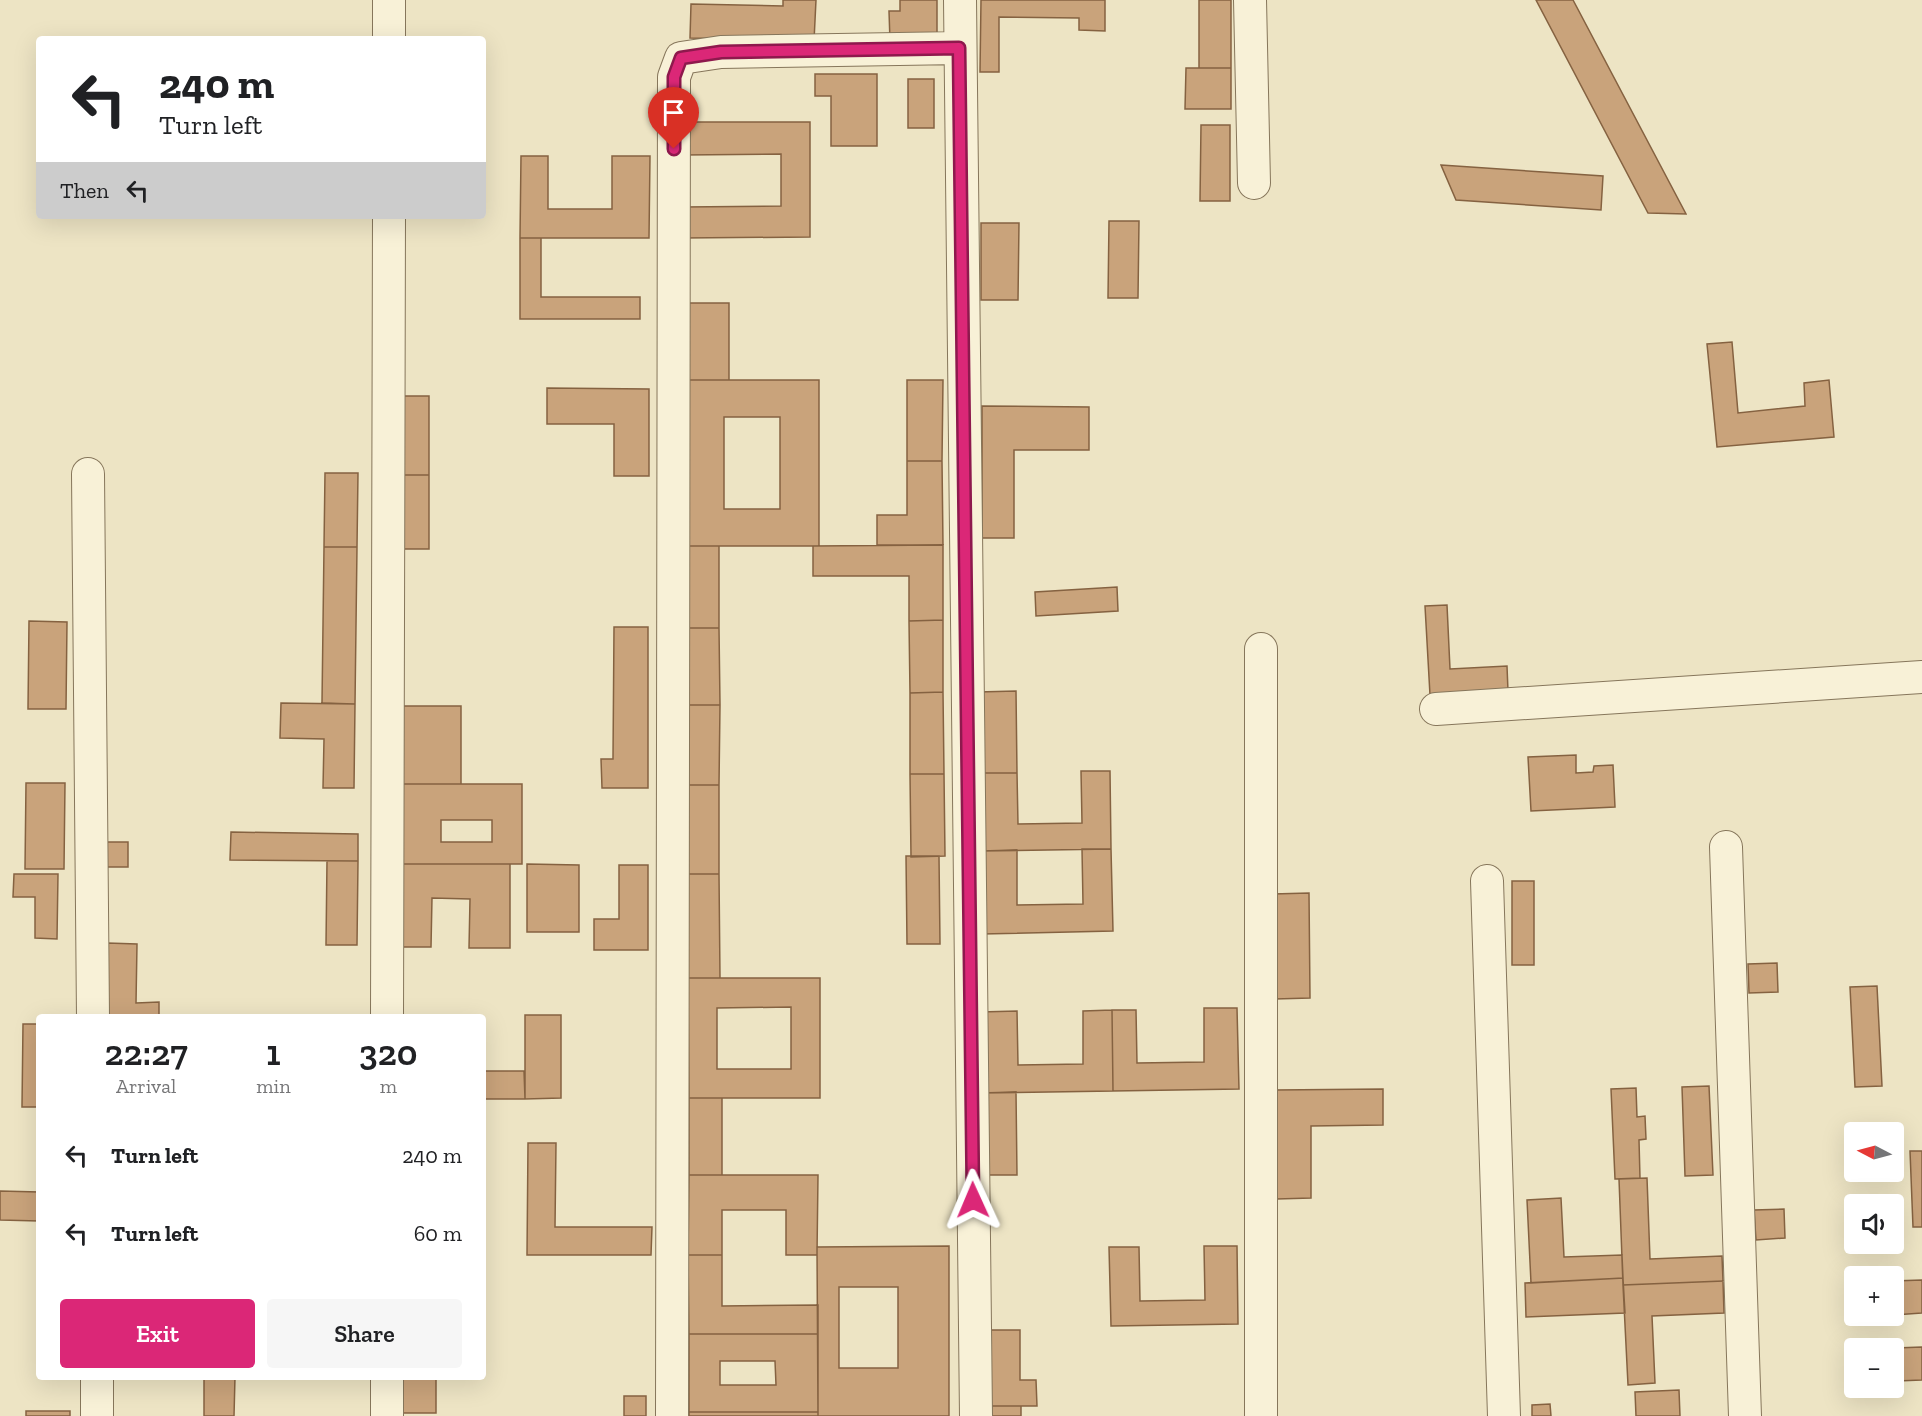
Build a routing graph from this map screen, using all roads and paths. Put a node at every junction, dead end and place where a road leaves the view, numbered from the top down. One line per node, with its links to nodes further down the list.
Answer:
1 (389, 0): 4 (street)
2 (960, 0): 5 (street)
3 (1250, 0): 6 (street)
4 (389, 36)
5 (959, 48): 20 (street); 21 (street)
6 (1254, 183)
7 (388, 219): 15 (street)
8 (88, 474): 14 (street)
9 (1261, 649): 22 (street)
10 (1922, 677): 11 (street)
11 (1436, 710)
12 (1726, 847): 24 (street)
13 (1487, 881): 23 (street)
14 (93, 1014)
15 (387, 1014)
16 (97, 1380): 18 (street)
17 (387, 1380): 19 (street)
18 (97, 1416)
19 (387, 1416)
20 (672, 1416)
21 (976, 1416)
22 (1261, 1416)
23 (1504, 1416)
24 (1745, 1416)

